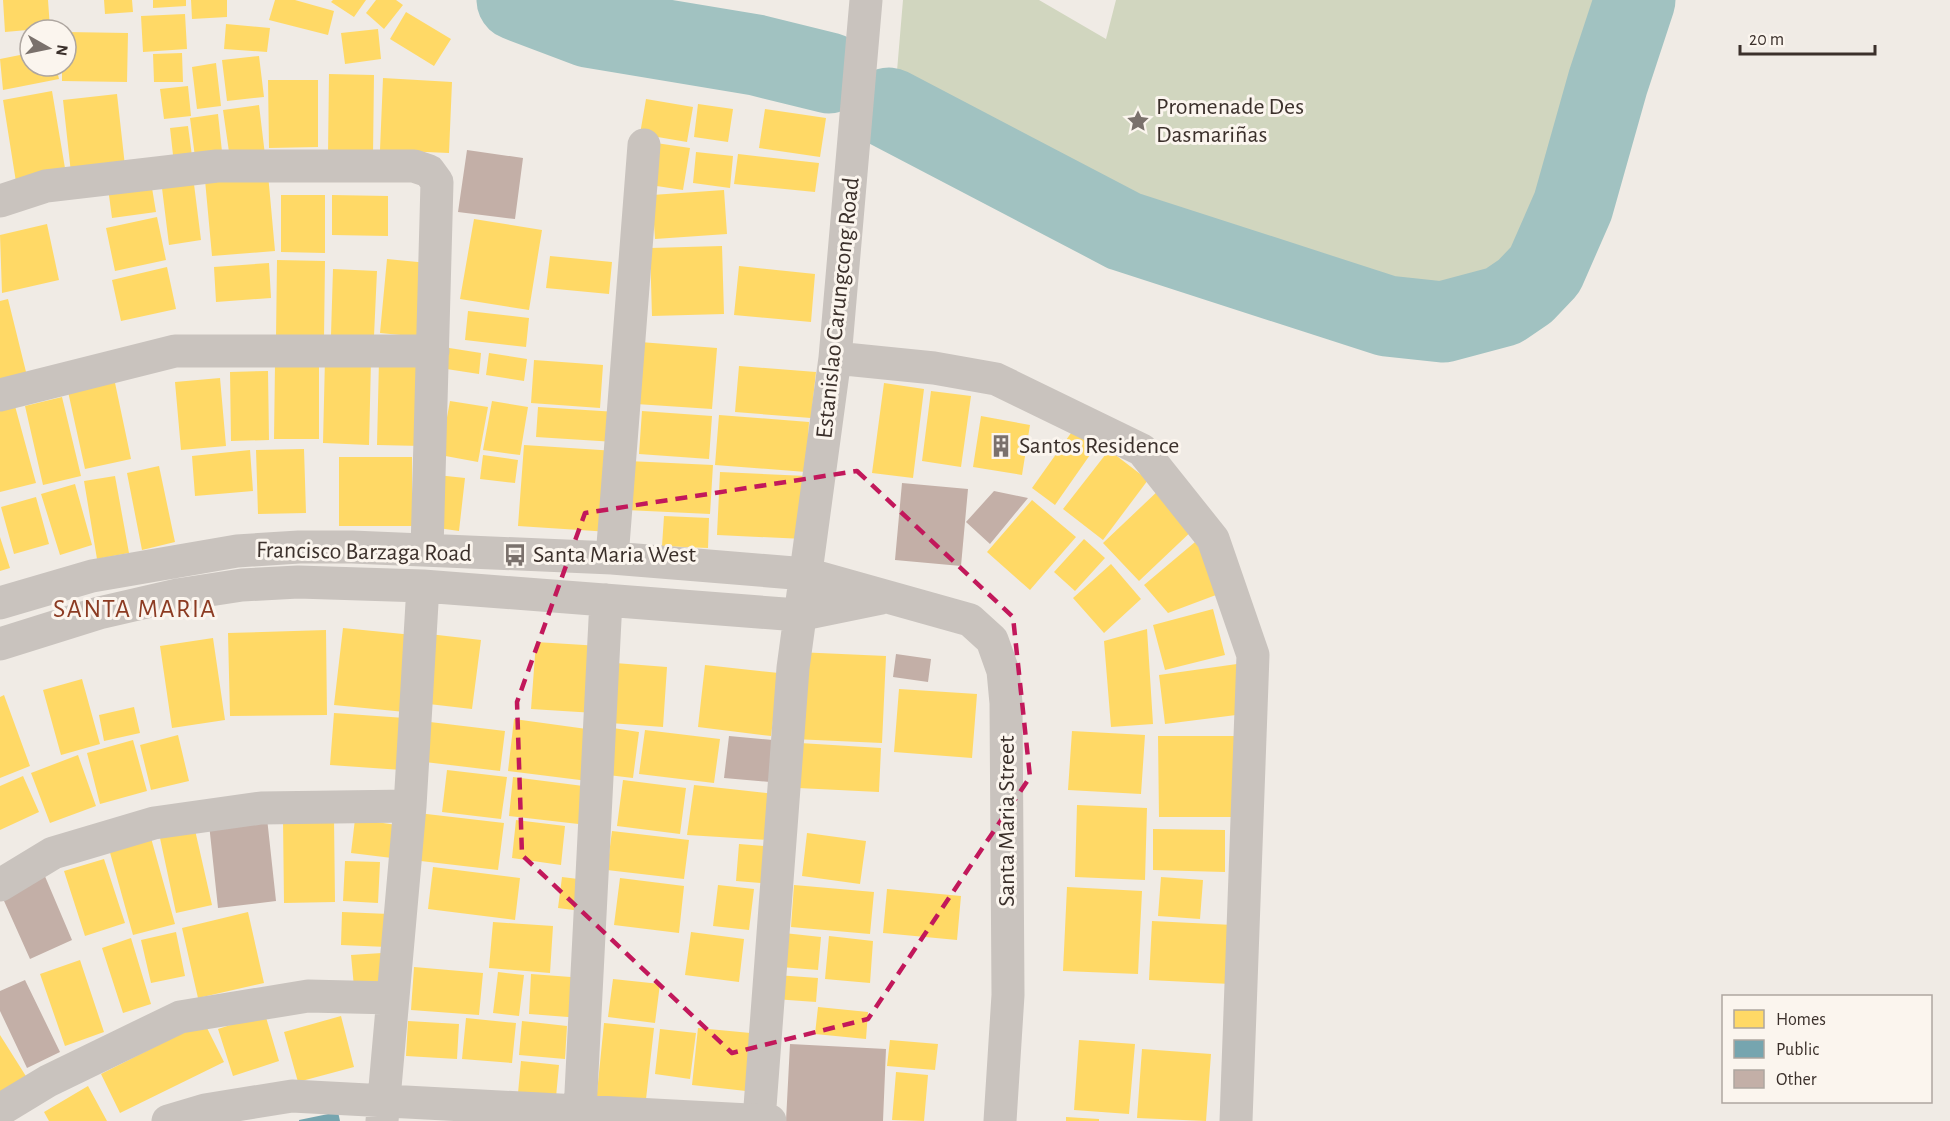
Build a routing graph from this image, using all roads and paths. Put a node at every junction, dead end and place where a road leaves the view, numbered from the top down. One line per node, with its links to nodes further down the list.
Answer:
1 (866, 0): 5 (street, Estanislao Carungcong Road)
2 (644, 145): 8 (street)
3 (0, 201): 4 (street)
4 (433, 351): 6 (street); 7 (street)
5 (836, 358): 9 (street, Estanislao Carungcong Road); 26 (street)
6 (0, 395)
7 (427, 550): 8 (street, Francisco Barzaga Road); 13 (street, Francisco Barzaga Road)
8 (612, 558): 9 (street, Francisco Barzaga Road)
9 (806, 574): 11 (street, Santa Maria Street); 14 (street, Estanislao Carungcong Road)
10 (423, 586): 12 (street, Francisco Barzaga Road); 15 (street, Francisco Barzaga Road); 16 (street)
11 (885, 597): 14 (street, Santa Maria Street); 25 (street, Santa Maria Street)
12 (606, 600): 14 (street, Francisco Barzaga Road); 21 (street)
13 (0, 603)
14 (798, 615): 22 (street, Estanislao Carungcong Road)
15 (0, 644)
16 (410, 806): 17 (street); 18 (street)
17 (0, 885)
18 (393, 998): 19 (street); 20 (street)
19 (0, 1110)
20 (383, 1110): 21 (street); 23 (street)
21 (580, 1112): 22 (street)
22 (759, 1120): 24 (street)
23 (168, 1121)
24 (770, 1121)
25 (1000, 1121)
26 (1236, 1121)

